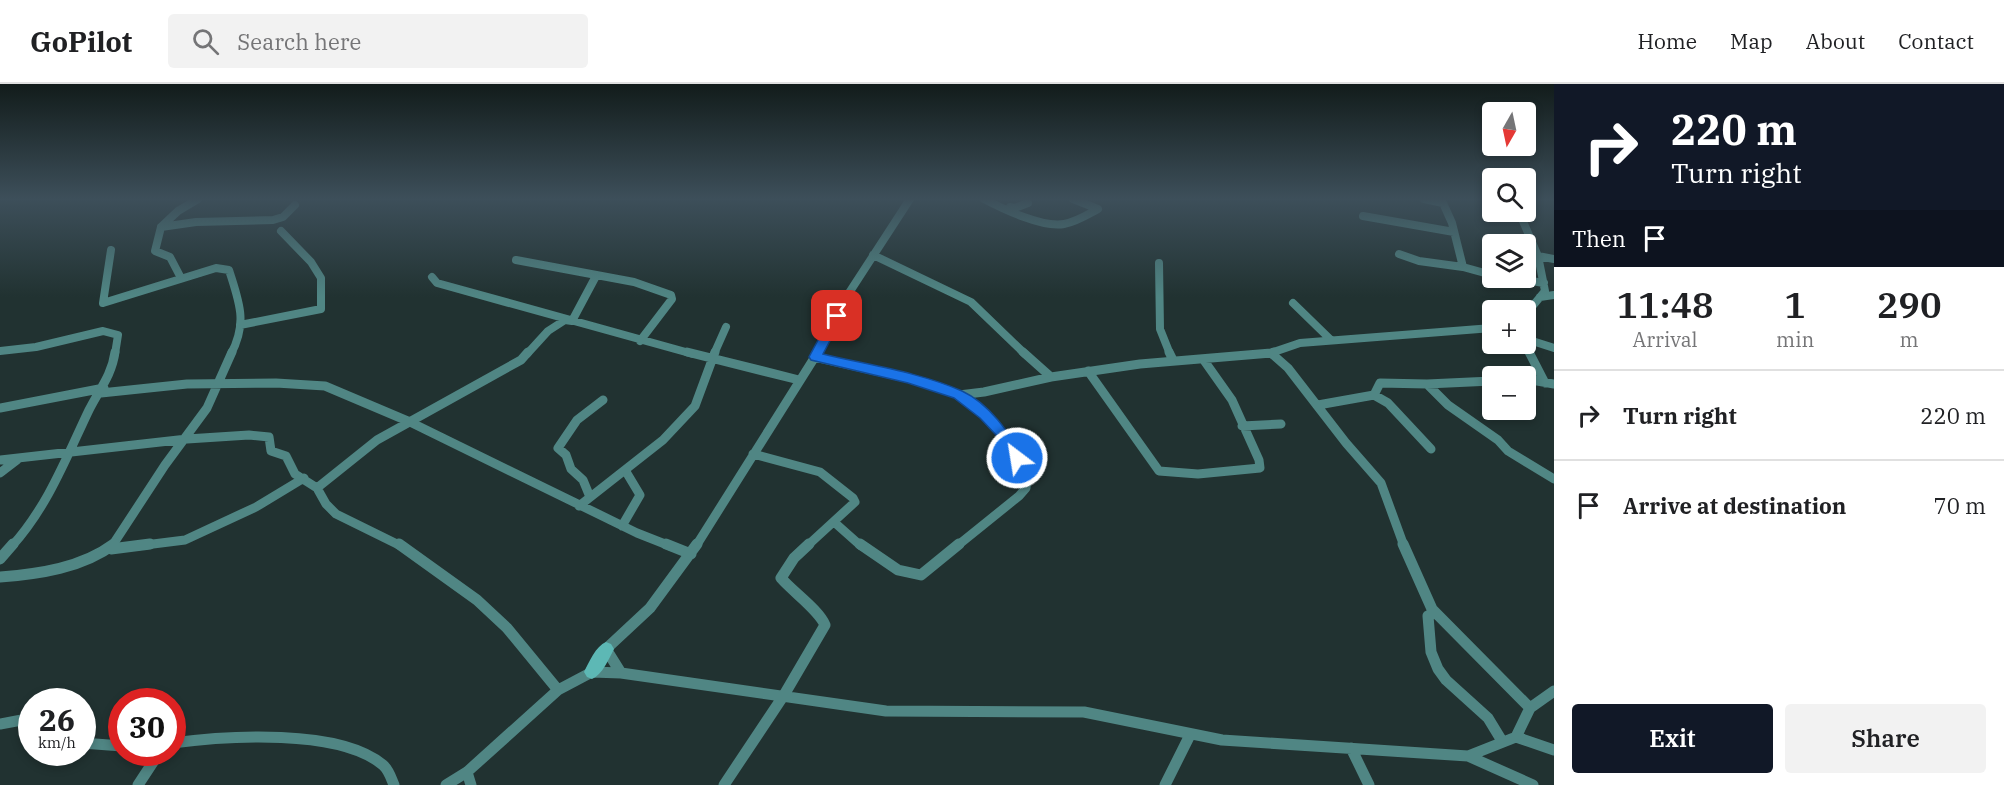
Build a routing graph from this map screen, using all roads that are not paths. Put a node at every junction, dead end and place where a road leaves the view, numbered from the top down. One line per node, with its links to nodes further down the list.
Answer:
1 (281, 231): 25 (street)
2 (160, 232): 17 (street)
3 (888, 232): 8 (street)
4 (1454, 232): 13 (street)
5 (1528, 232): 9 (street)
6 (111, 250): 17 (street)
7 (1399, 254): 13 (street)
8 (873, 255): 35 (street); 40 (street)
9 (1538, 256): 10 (street); 19 (street)
10 (1554, 259)
11 (516, 260): 15 (street)
12 (1159, 263): 37 (street)
13 (1463, 267): 14 (street)
14 (1482, 272)
15 (596, 276): 24 (street); 29 (street)
16 (432, 277): 24 (street)
17 (181, 278): 25 (street)
18 (1536, 282): 19 (street)
19 (1544, 283): 21 (street)
20 (1554, 295): 21 (street)
21 (1540, 297): 22 (street)
22 (1536, 302)
23 (1293, 303): 28 (street)
24 (572, 321): 29 (street); 52 (street)
25 (240, 325): 45 (street)
26 (726, 327): 36 (street)
27 (1482, 328): 28 (street)
28 (1330, 340): 33 (street)
29 (640, 341): 36 (street)
30 (1536, 344): 31 (street)
31 (1554, 348)
32 (0, 351): 46 (street)
33 (1271, 353): 38 (street); 50 (street)
34 (1532, 354): 44 (street)
35 (815, 357): 41 (street); 48 (street)
36 (712, 360): 41 (street); 62 (street)
37 (1173, 360): 38 (street); 39 (street)
38 (1203, 360): 54 (street)
39 (1088, 371): 40 (street); 54 (street)
40 (1050, 377): 48 (street)
41 (799, 380): 58 (street)
42 (1482, 381): 43 (street)
43 (1427, 384): 47 (street); 64 (street)
44 (1549, 384)
45 (218, 386): 46 (street); 52 (street); 55 (street)
46 (102, 391): 51 (street); 57 (street)
47 (1374, 394): 50 (street); 56 (street)
48 (958, 395): 68 (street)
49 (603, 400): 66 (street)
50 (1318, 405): 74 (street)
51 (0, 408)
52 (411, 422): 65 (street); 67 (street)
53 (1281, 424): 54 (street)
54 (1242, 426)
55 (183, 439): 57 (street); 63 (street); 70 (street)
56 (1431, 449)
57 (71, 450): 60 (street); 72 (street)
58 (753, 454): 68 (street); 71 (street)
59 (0, 460): 60 (street)
60 (17, 460): 61 (street)
61 (0, 473)
62 (628, 474): 66 (street); 69 (street)
63 (304, 477): 65 (street); 70 (street)
64 (1554, 479)
65 (317, 488): 78 (street)
66 (591, 497): 67 (street)
67 (579, 507): 69 (street)
68 (834, 522): 80 (street)
69 (622, 526): 71 (street)
70 (111, 549): 73 (street)
71 (691, 554): 75 (street)
72 (0, 559)
73 (0, 577)
74 (1432, 609): 81 (street); 87 (street)
75 (606, 648): 76 (street); 77 (street)
76 (592, 672): 77 (street); 78 (street)
77 (621, 673): 80 (street)
78 (558, 690): 92 (street)
79 (1554, 691): 81 (street)
80 (784, 695): 84 (street); 97 (street)
81 (1530, 708): 85 (street)
82 (18, 720): 83 (street)
83 (0, 723)
84 (1190, 735): 88 (street); 98 (street)
85 (1516, 737): 87 (street); 89 (street)
86 (186, 741): 94 (street)
87 (1502, 741): 90 (street)
88 (1351, 748): 90 (street); 99 (street)
89 (1554, 750)
90 (1468, 756): 100 (street)
91 (150, 766): 93 (street)
92 (467, 772): 95 (street); 96 (street)
93 (138, 785)
94 (394, 785)
95 (446, 785)
96 (471, 785)
97 (724, 785)
98 (1166, 785)
99 (1369, 785)
100 (1533, 785)

